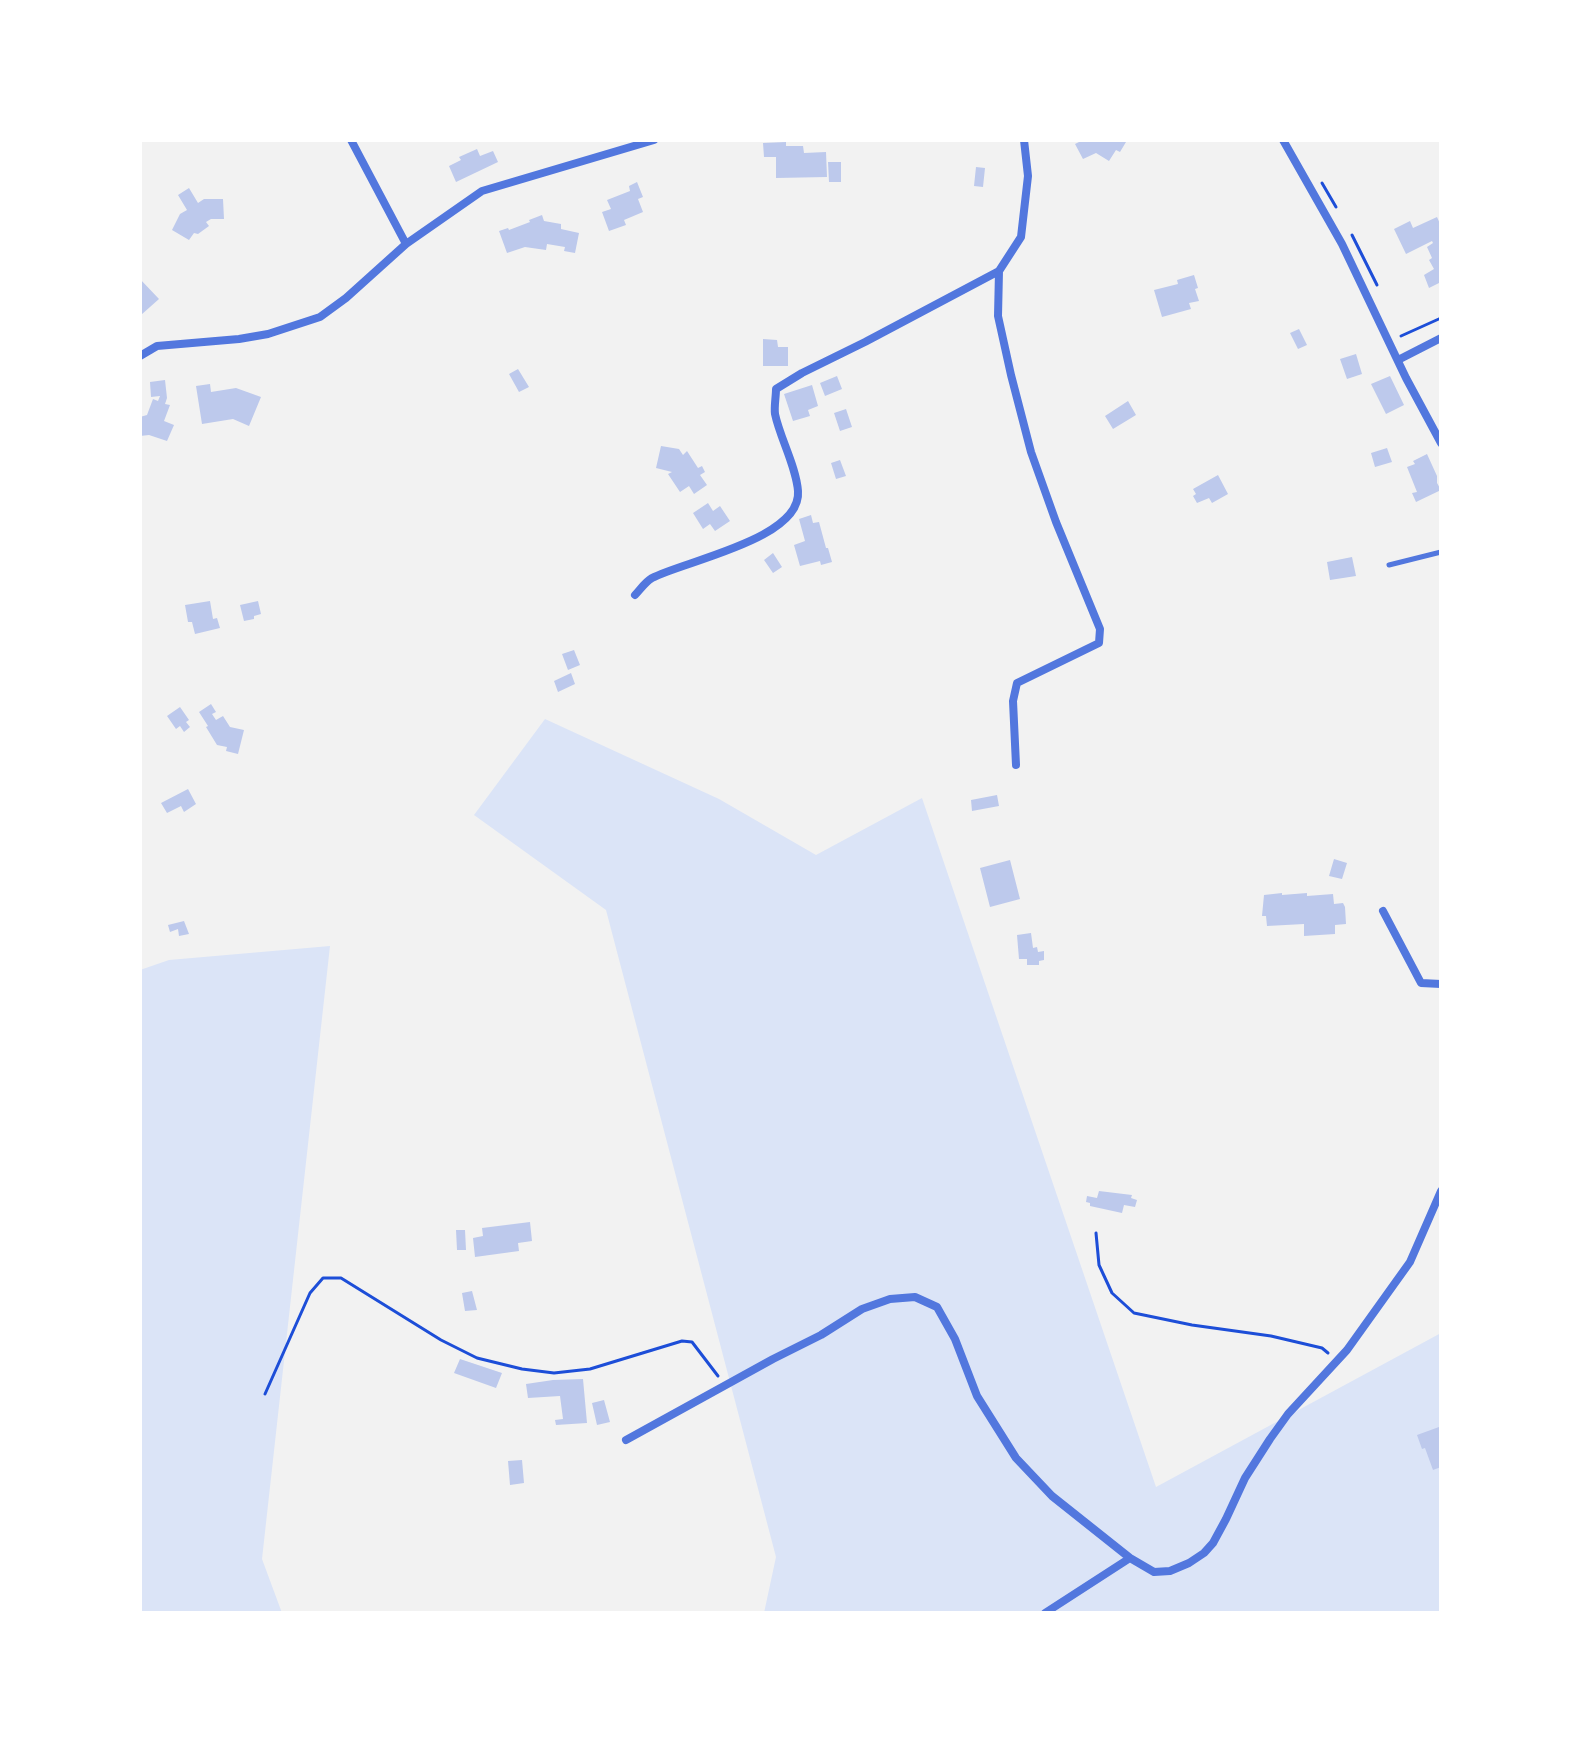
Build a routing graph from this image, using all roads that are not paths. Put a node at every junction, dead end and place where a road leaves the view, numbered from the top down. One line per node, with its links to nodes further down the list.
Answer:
1 (351, 140): 5 (street)
2 (654, 140): 5 (street)
3 (1024, 140): 6 (street)
4 (1283, 140): 9 (street)
5 (406, 244): 8 (street)
6 (999, 271): 13 (street); 14 (street)
7 (1441, 338): 9 (street)
8 (140, 356)
9 (1398, 360): 10 (street)
10 (1441, 443)
11 (1441, 552): 12 (lane)
12 (1389, 565)
13 (635, 595)
14 (1016, 765)
15 (1383, 911): 16 (street)
16 (1441, 984)
17 (1441, 1191): 19 (street)
18 (626, 1440): 19 (street)
19 (1130, 1558): 20 (street)
20 (1045, 1613)

